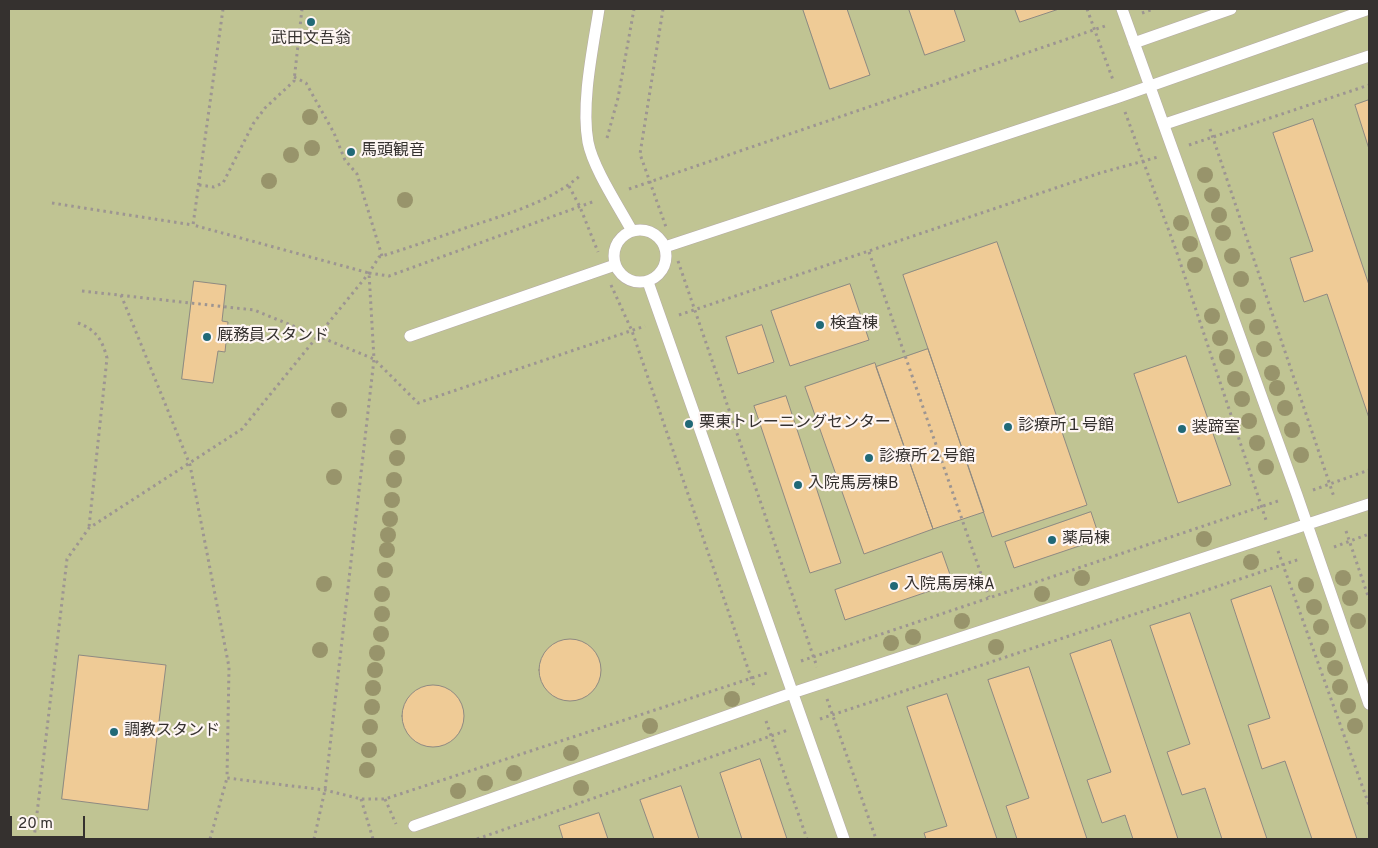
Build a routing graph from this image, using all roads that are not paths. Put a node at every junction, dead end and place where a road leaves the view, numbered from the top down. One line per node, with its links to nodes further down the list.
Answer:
1 (599, 9): 9 (lane)
2 (1231, 9): 5 (lane)
3 (1369, 9): 7 (lane)
4 (1124, 14): 5 (lane)
5 (1134, 43): 7 (lane)
6 (1369, 56): 8 (lane)
7 (1150, 86): 8 (lane); 10 (lane)
8 (1164, 124): 15 (lane)
9 (632, 231): 10 (lane); 11 (lane)
10 (669, 246): 12 (lane)
11 (610, 267): 12 (lane); 13 (lane)
12 (648, 282): 16 (lane)
13 (410, 336)
14 (1369, 504): 15 (lane)
15 (1308, 526): 16 (lane); 17 (lane)
16 (792, 693): 18 (lane); 19 (lane)
17 (1369, 704)
18 (414, 826)
19 (844, 839)

